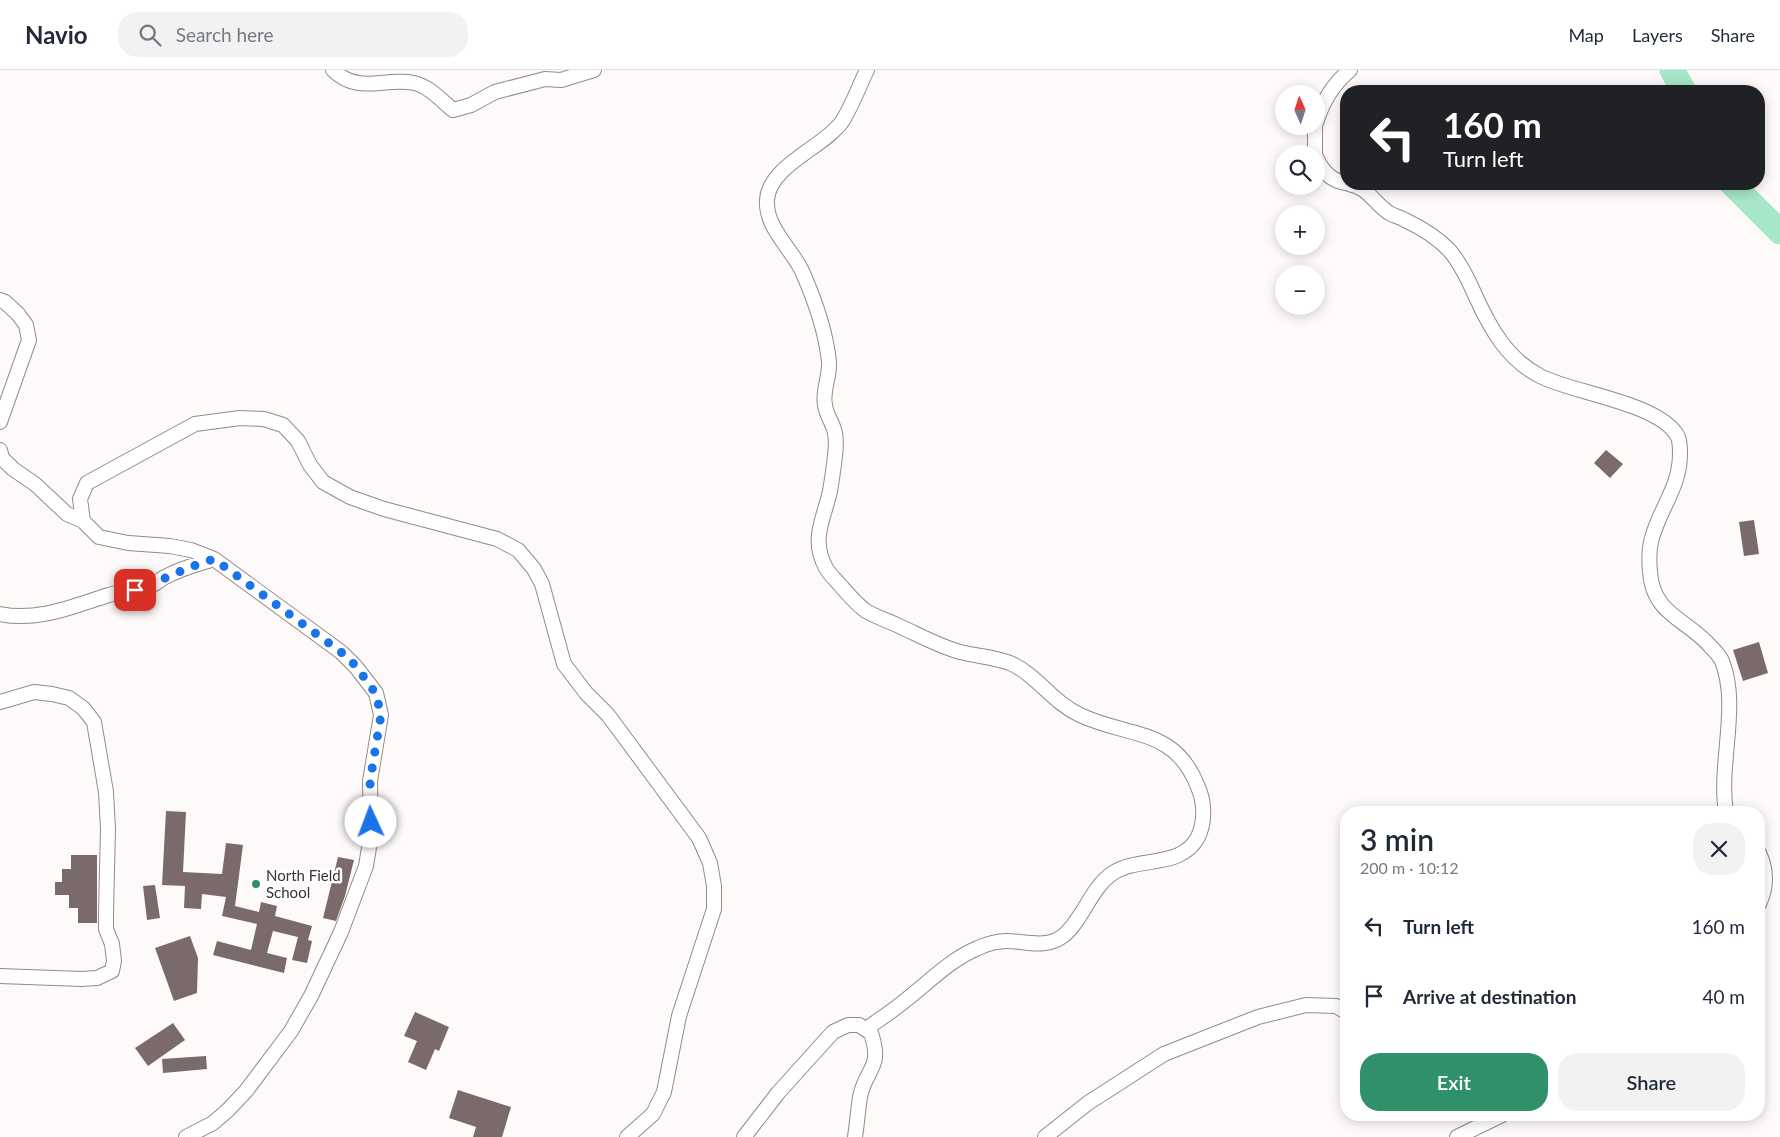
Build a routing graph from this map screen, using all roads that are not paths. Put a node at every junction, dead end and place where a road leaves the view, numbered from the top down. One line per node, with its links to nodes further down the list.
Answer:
1 (333, 70): 2 (street)
2 (594, 70)
3 (867, 70): 19 (street)
4 (1350, 70): 5 (street)
5 (1325, 102)
6 (1325, 173): 7 (street)
7 (1340, 182)
8 (1365, 190): 16 (street)
9 (0, 300): 10 (street)
10 (0, 422)
11 (0, 450): 12 (street)
12 (83, 521): 13 (street); 22 (street)
13 (214, 559): 14 (street); 21 (street)
14 (0, 614)
15 (0, 702): 17 (street)
16 (1726, 806)
17 (0, 976)
18 (1340, 1008): 25 (street)
19 (866, 1029): 23 (street); 24 (street)
20 (1490, 1121): 26 (street)
21 (186, 1137)
22 (627, 1137)
23 (744, 1137)
24 (855, 1137)
25 (1045, 1137)
26 (1457, 1137)

